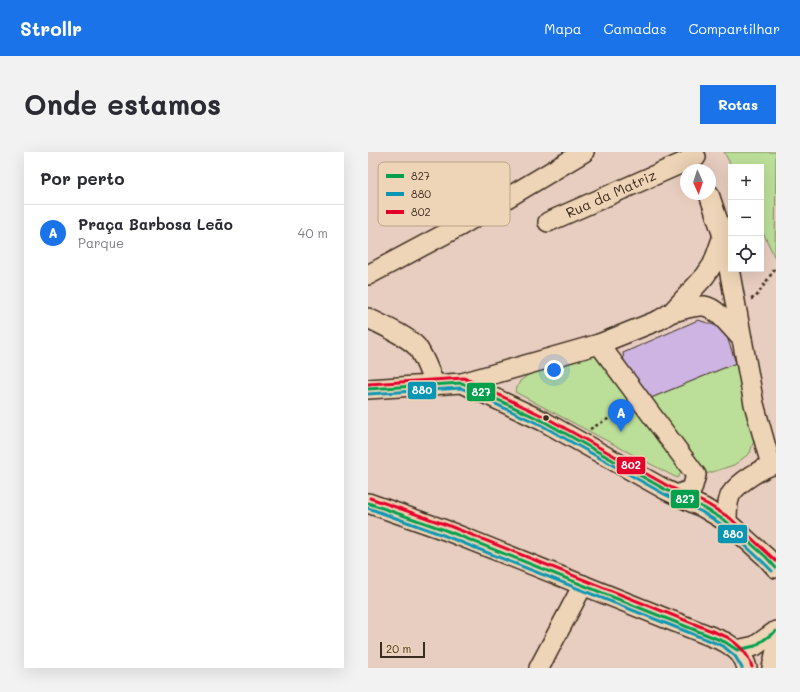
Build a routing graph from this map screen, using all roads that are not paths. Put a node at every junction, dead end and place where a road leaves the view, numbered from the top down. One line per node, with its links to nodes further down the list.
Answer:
1 (584, 152): 3 (street)
2 (697, 160): 5 (street, Rua da Matriz)
3 (510, 196)
4 (711, 200): 7 (street)
5 (548, 222)
6 (460, 226): 8 (street)
7 (723, 236): 9 (street); 11 (street)
8 (368, 275)
9 (672, 312): 11 (street); 12 (street)
10 (368, 318): 14 (street)
11 (742, 339): 16 (street)
12 (599, 344): 13 (street); 17 (street)
13 (462, 383): 14 (street); 17 (street)
14 (435, 384): 15 (street)
15 (368, 389)
16 (774, 464): 19 (street)
17 (676, 495): 19 (street)
18 (368, 503): 21 (street)
19 (727, 522): 20 (street)
20 (776, 568)
21 (583, 585): 23 (street); 24 (street)
22 (776, 631): 23 (street)
23 (737, 650): 25 (street)
24 (539, 668)
25 (747, 668)

